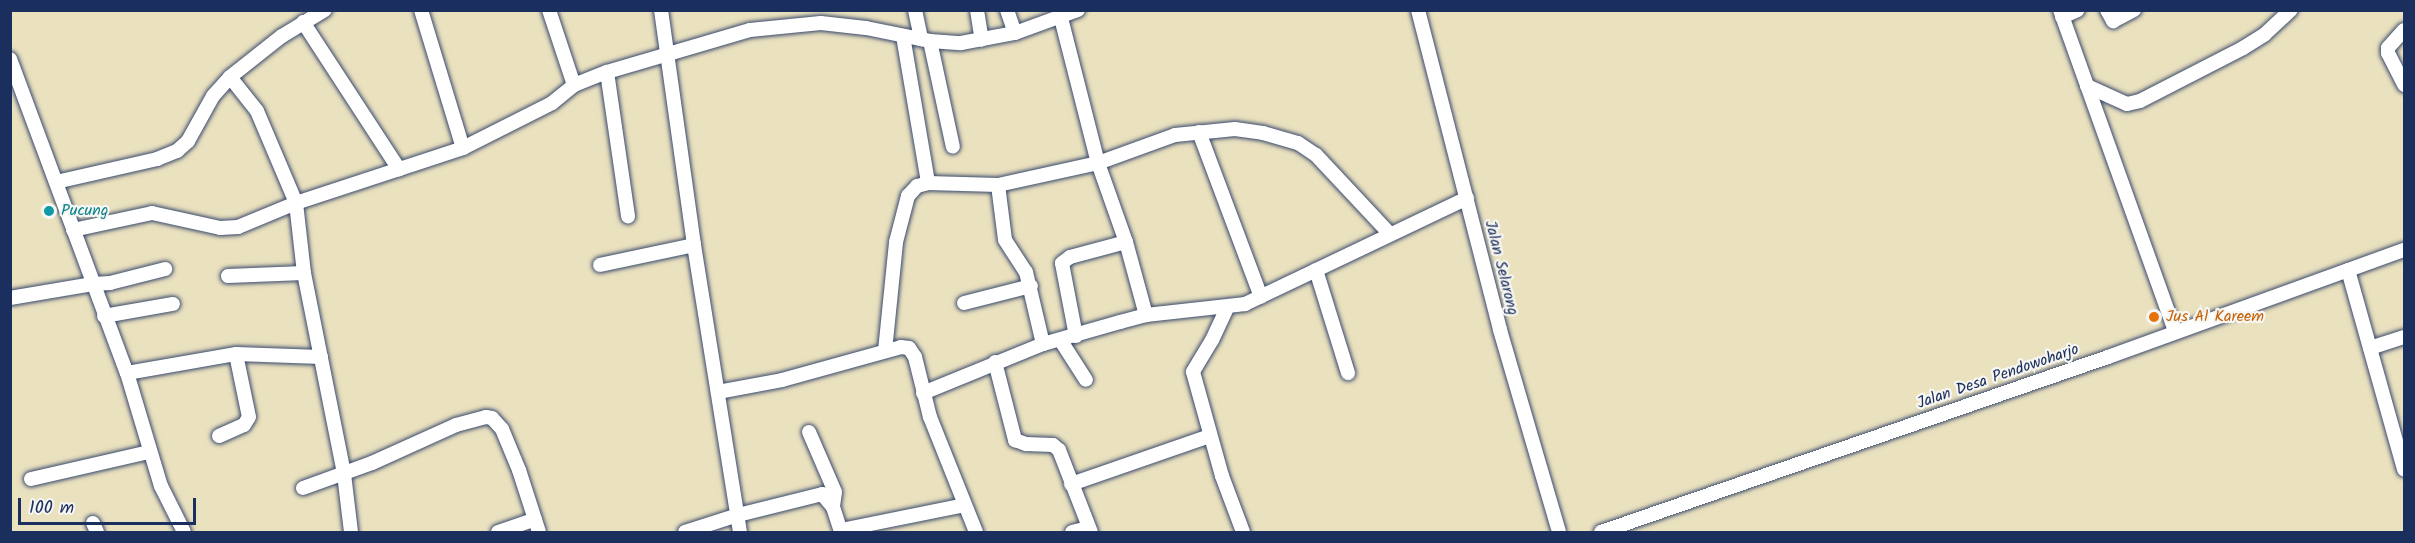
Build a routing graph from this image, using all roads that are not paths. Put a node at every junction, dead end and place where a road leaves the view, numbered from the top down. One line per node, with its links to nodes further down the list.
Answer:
1 (325, 10): 16 (street)
2 (421, 10): 31 (street)
3 (549, 10): 26 (street)
4 (661, 10): 22 (street)
5 (915, 10): 20 (street)
6 (977, 10): 21 (street)
7 (1007, 10): 18 (street)
8 (1078, 10): 15 (street)
9 (1418, 10): 37 (street, Jalan Selarong)
10 (2078, 10): 14 (street)
11 (2107, 10): 12 (street)
12 (2134, 10)
13 (2291, 10): 28 (street)
14 (2061, 14): 28 (street)
15 (1061, 18): 18 (street); 32 (street)
16 (303, 22): 25 (street); 33 (street)
17 (2404, 30): 27 (street)
18 (1016, 33): 21 (street)
19 (903, 36): 20 (street); 22 (street); 35 (street)
20 (926, 40): 21 (street); 30 (street)
21 (982, 40)
22 (669, 52): 24 (street); 43 (street)
23 (10, 59): 34 (street)
24 (607, 72): 26 (street); 39 (street)
25 (230, 77): 34 (street); 38 (street)
26 (574, 85): 31 (street)
27 (2404, 85)
28 (2087, 86): 60 (street)
29 (1199, 132): 32 (street); 41 (street); 53 (street)
30 (954, 147)
31 (463, 148): 33 (street)
32 (1098, 163): 36 (street); 42 (street)
33 (399, 169): 38 (street)
34 (56, 183): 40 (street)
35 (928, 183): 36 (street); 66 (street)
36 (998, 185): 52 (street)
37 (1467, 198): 41 (street); 99 (street, Jalan Selarong)
38 (296, 203): 40 (street); 49 (street)
39 (628, 216)
40 (73, 230): 51 (street)
41 (1389, 233): 47 (street)
42 (1126, 242): 58 (street); 61 (street)
43 (694, 245): 45 (street); 73 (street)
44 (2404, 250): 48 (street, Jalan Desa Pendowoharjo)
45 (600, 265)
46 (165, 269): 51 (street)
47 (1316, 270): 53 (street); 71 (street)
48 (2348, 270): 60 (street, Jalan Desa Pendowoharjo); 65 (street)
49 (304, 273): 50 (street); 68 (street)
50 (228, 276)
51 (93, 284): 54 (street); 59 (street)
52 (1031, 286): 55 (street); 64 (street)
53 (1261, 297): 57 (street)
54 (10, 298)
55 (964, 303)
56 (173, 304): 59 (street)
57 (1227, 308): 58 (street); 77 (street)
58 (1146, 315): 61 (street)
59 (105, 316): 70 (street)
60 (2175, 332): 100 (street, Jalan Desa Pendowoharjo)
61 (1076, 336): 63 (street)
62 (2404, 337): 65 (street)
63 (1061, 341): 64 (street); 72 (street)
64 (1042, 344): 69 (street)
65 (2370, 348): 79 (street)
66 (885, 351): 73 (street); 74 (street)
67 (236, 354): 68 (street); 70 (street); 76 (street)
68 (321, 357): 80 (street)
69 (995, 362): 74 (street); 82 (street)
70 (127, 373): 78 (street)
71 (1348, 373)
72 (1086, 380)
73 (718, 392): 86 (street)
74 (923, 393): 84 (street)
75 (809, 432): 85 (street)
76 (219, 436)
77 (1210, 436): 82 (street); 98 (street)
78 (149, 452): 81 (street); 89 (street)
79 (2404, 469)
80 (344, 474): 83 (street); 87 (street); 90 (street)
81 (32, 479)
82 (1071, 484): 88 (street)
83 (303, 488)
84 (965, 505): 95 (street); 96 (street)
85 (833, 507): 86 (street); 95 (street)
86 (738, 515): 93 (street); 94 (street)
87 (535, 519): 91 (street); 92 (street)
88 (1089, 530): 97 (street)
89 (184, 532)
90 (351, 532)
91 (498, 532)
92 (539, 532)
93 (685, 532)
94 (741, 532)
95 (841, 532)
96 (976, 532)
97 (1072, 532)
98 (1243, 532)
99 (1559, 532)
100 (1601, 532)

